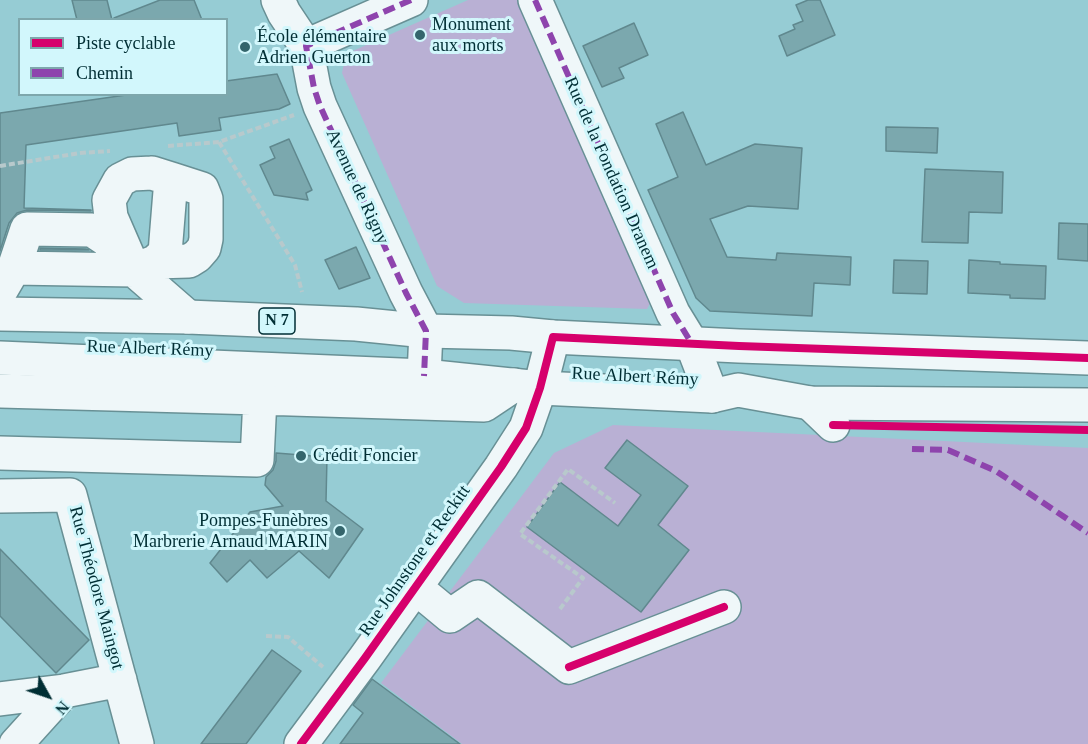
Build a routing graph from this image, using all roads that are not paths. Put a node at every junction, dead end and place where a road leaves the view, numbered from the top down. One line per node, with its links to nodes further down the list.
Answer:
1 (278, 0): 4 (main road, Avenue de Rigny)
2 (411, 0): 4 (main road)
3 (535, 0): 11 (main road, Rue de la Fondation Dranem)
4 (306, 46): 9 (main road, Avenue de Rigny)
5 (144, 266): 5 (main road); 6 (main road); 8 (main road)
6 (7, 280)
7 (0, 314): 8 (main road, Rue Albert Rémy / N 7)
8 (188, 317): 9 (main road, Rue Albert Rémy / N 7)
9 (426, 331): 10 (main road, Rue Albert Rémy / N 7); 14 (main road, Avenue de Rigny)
10 (553, 337): 11 (main road, Rue Albert Rémy / N 7); 15 (main road, Rue Johnstone et Reckitt)
11 (692, 344): 13 (main road, Rue Albert Rémy / N 7); 17 (main road, Rue de la Fondation Dranem)
12 (0, 358): 14 (main road, Rue Albert Rémy)
13 (1088, 358)
14 (424, 376): 15 (main road, Rue Albert Rémy)
15 (527, 386): 17 (main road, Rue Albert Rémy); 18 (main road); 22 (main road, Rue Johnstone et Reckitt)
16 (0, 391): 18 (main road)
17 (712, 396): 19 (main road, Rue Albert Rémy)
18 (260, 398): 20 (main road)
19 (1088, 405)
20 (0, 453)
21 (0, 496): 24 (main road, Rue Théodore Maingot)
22 (415, 587): 23 (main road); 29 (main road, Rue Johnstone et Reckitt)
23 (724, 607)
24 (120, 680): 25 (main road); 28 (main road)
25 (64, 691): 26 (main road); 27 (main road)
26 (0, 699)
27 (14, 738)
28 (136, 744)
29 (300, 744)

